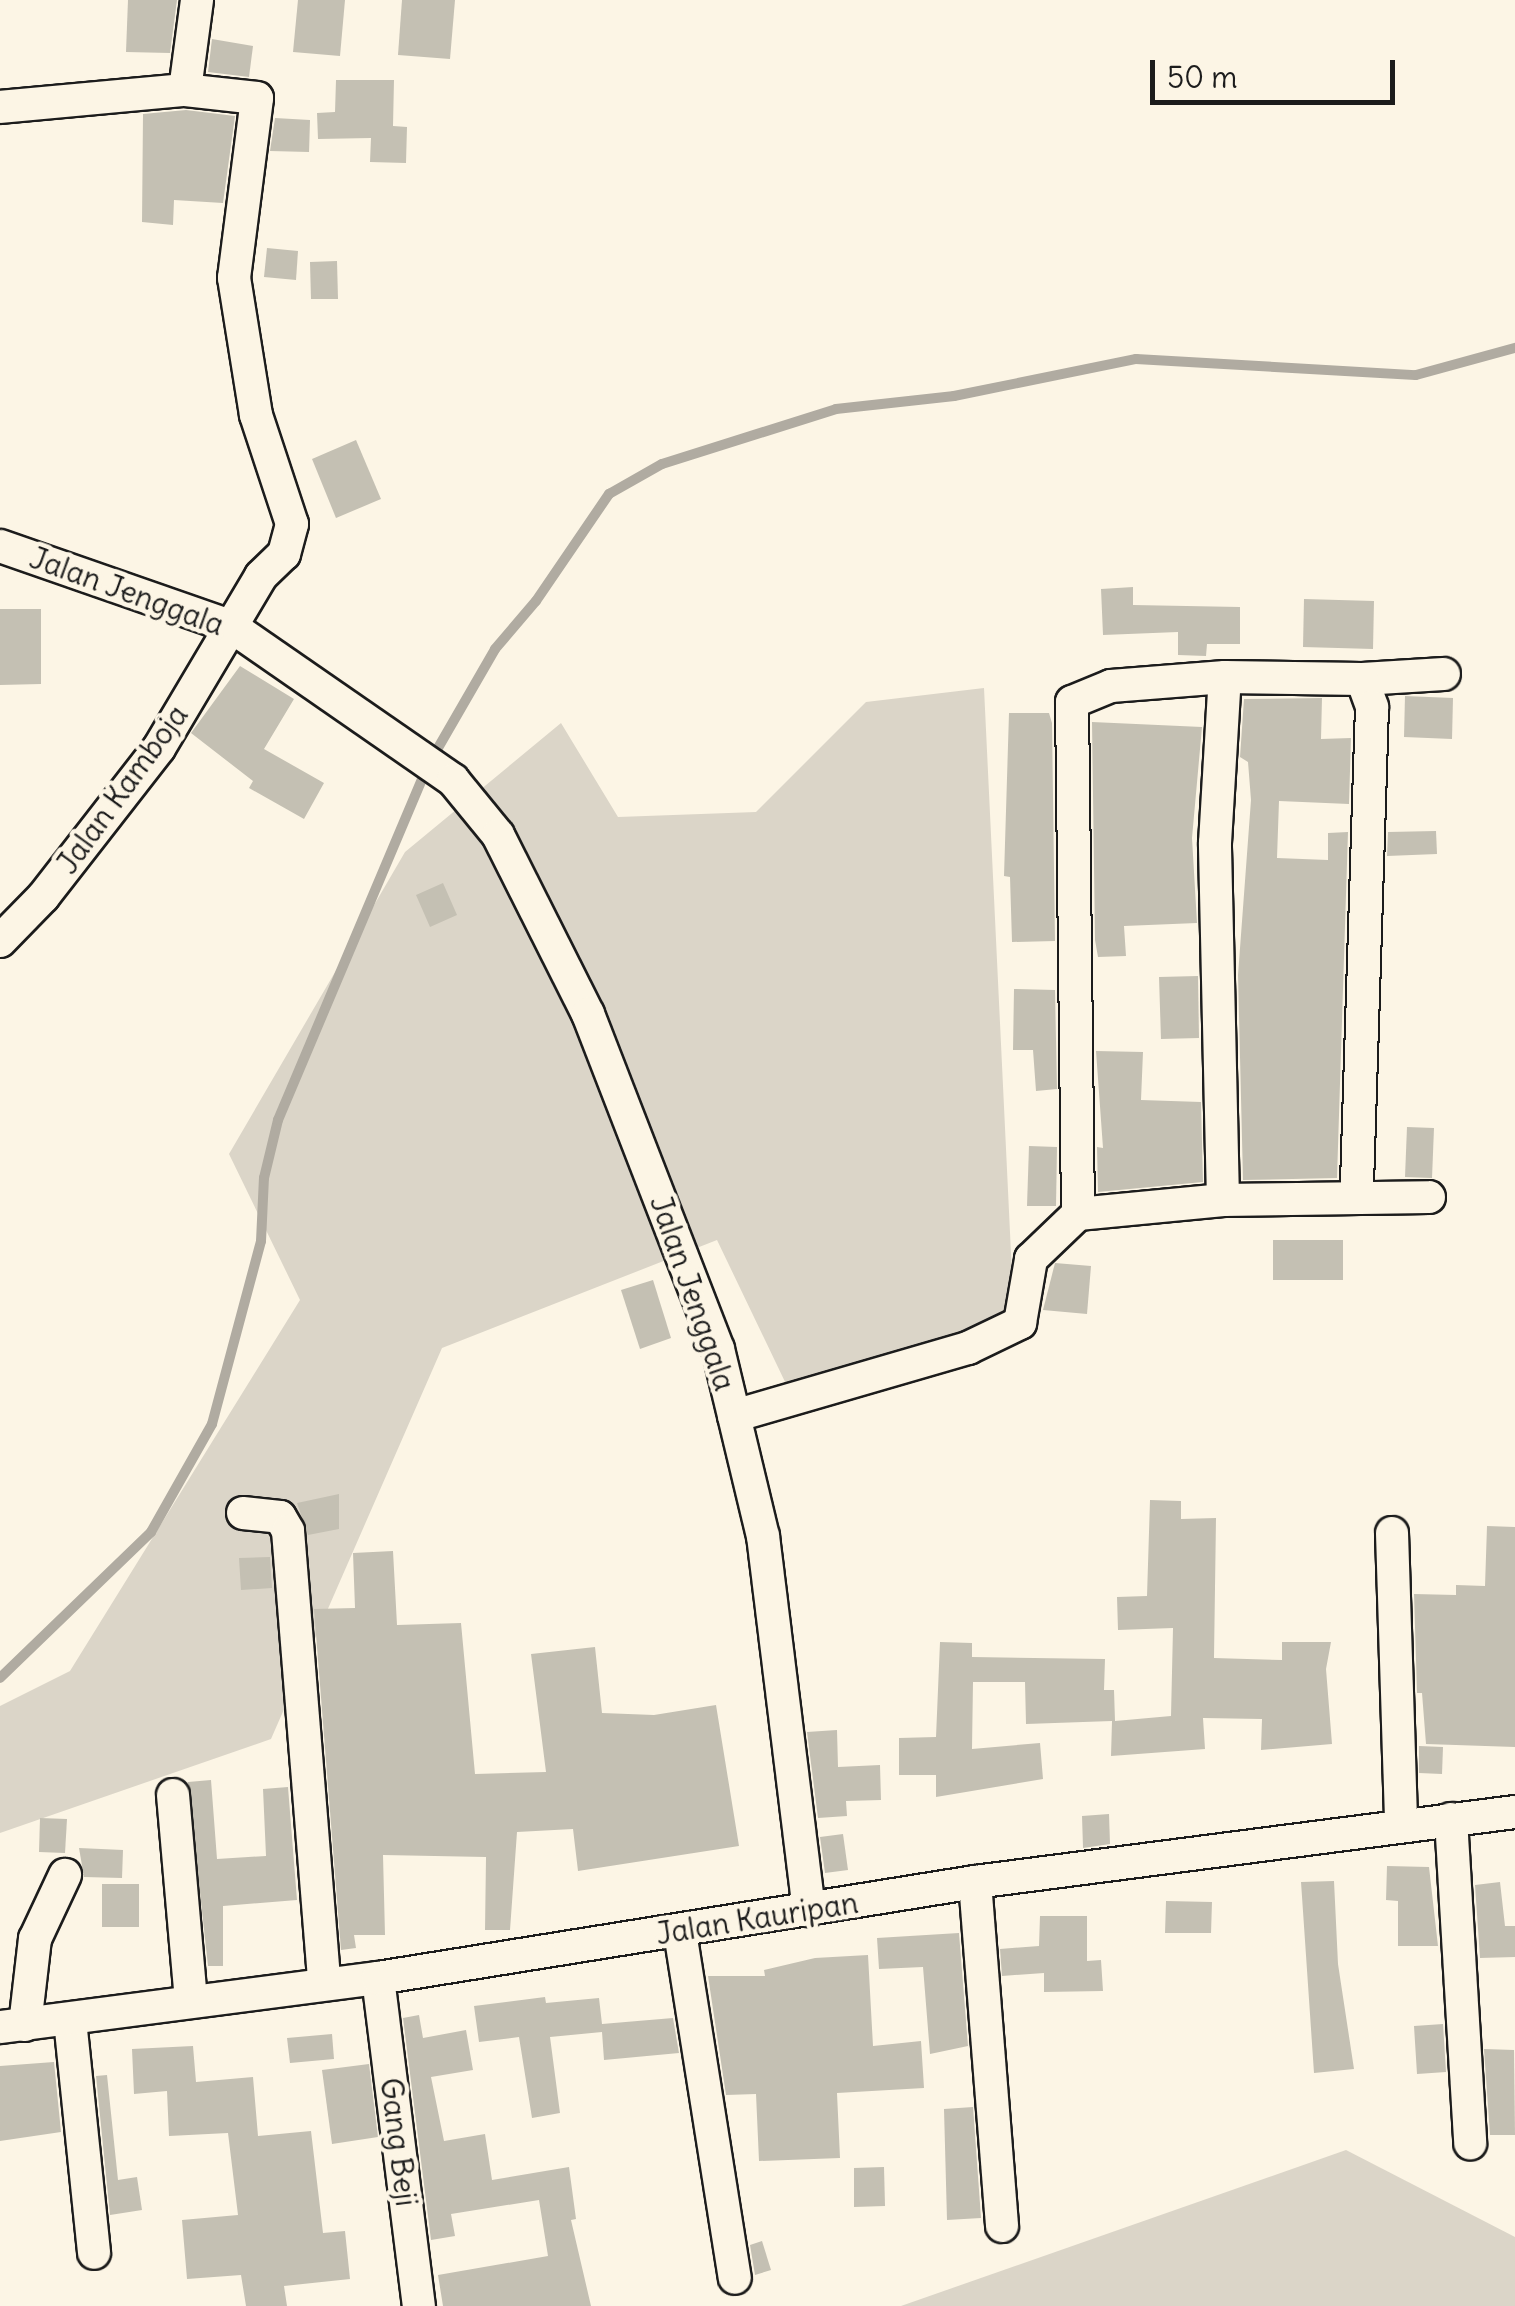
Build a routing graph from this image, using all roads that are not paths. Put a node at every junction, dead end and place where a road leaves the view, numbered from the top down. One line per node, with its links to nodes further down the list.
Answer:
1 (197, 0): 2 (street)
2 (185, 90): 3 (street); 5 (street, Jalan Kamboja)
3 (0, 108)
4 (0, 546): 5 (street, Jalan Jenggala)
5 (232, 626): 9 (street, Jalan Kamboja); 14 (street, Jalan Jenggala)
6 (1444, 674): 8 (street)
7 (1225, 678): 8 (street); 12 (street); 13 (street)
8 (1362, 679): 10 (street)
9 (0, 941)
10 (1358, 1194): 11 (street); 12 (street)
11 (1429, 1197)
12 (1223, 1200): 13 (street)
13 (1078, 1214): 14 (street)
14 (734, 1416): 23 (street, Jalan Jenggala)
15 (243, 1514): 26 (street)
16 (1392, 1532): 20 (street)
17 (174, 1794): 27 (street)
18 (1515, 1812): 19 (street, Jalan Kauripan)
19 (1451, 1819): 20 (street, Jalan Kauripan); 30 (street)
20 (1401, 1824): 22 (street, Jalan Kauripan)
21 (64, 1875): 29 (street)
22 (976, 1882): 23 (street, Jalan Kauripan); 31 (street)
23 (809, 1910): 24 (street, Jalan Kauripan)
24 (680, 1932): 25 (street, Jalan Kauripan); 33 (street)
25 (378, 1978): 26 (street, Jalan Kauripan); 34 (street, Gang Beji)
26 (324, 1983): 27 (street, Jalan Kauripan)
27 (191, 2001): 28 (street, Jalan Kauripan)
28 (70, 2020): 29 (street, Jalan Kauripan); 32 (street)
29 (13, 2026)
30 (1470, 2144)
31 (1002, 2226)
32 (94, 2252)
33 (735, 2278)
34 (419, 2306)

